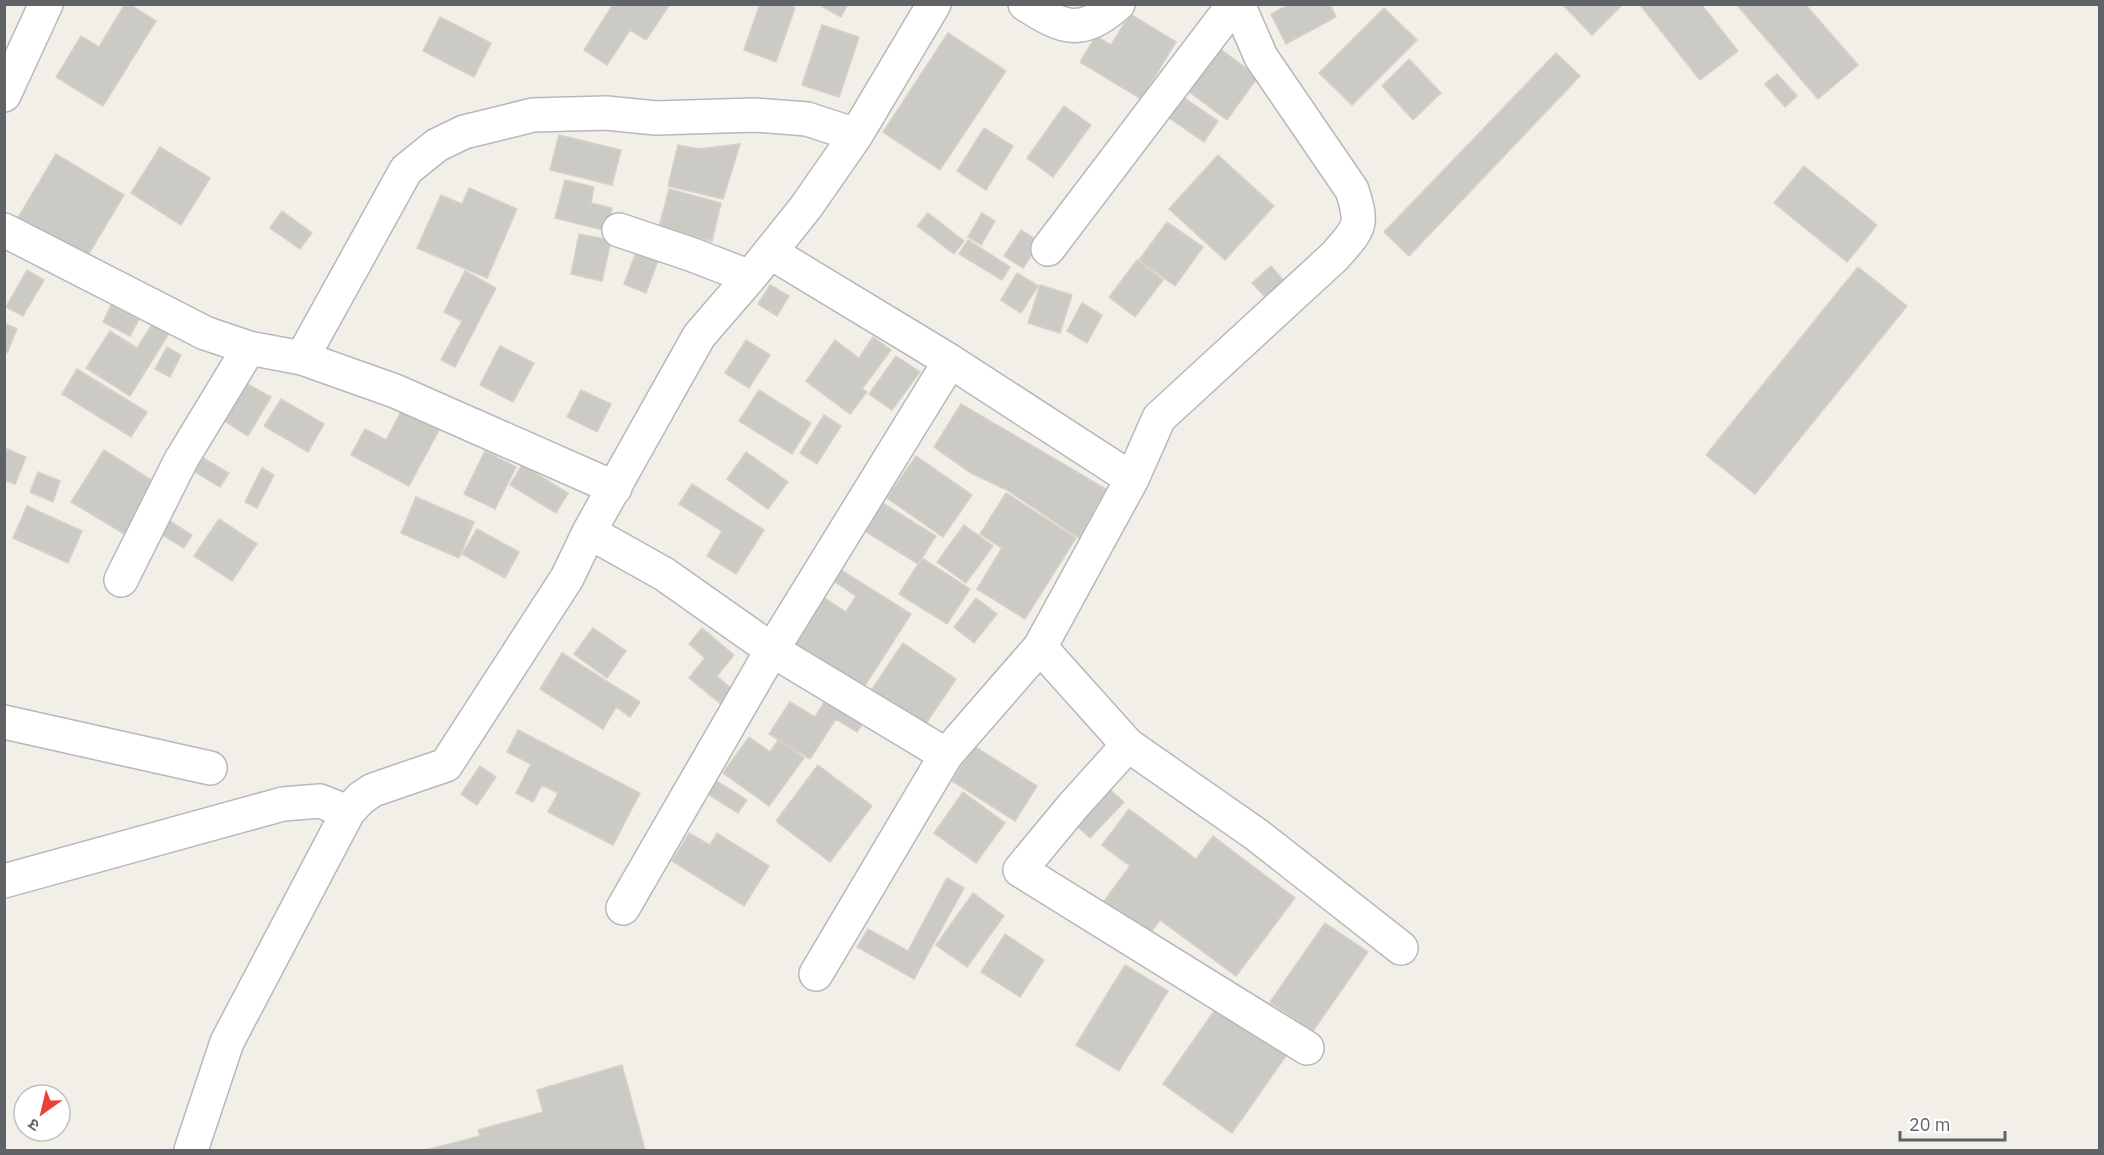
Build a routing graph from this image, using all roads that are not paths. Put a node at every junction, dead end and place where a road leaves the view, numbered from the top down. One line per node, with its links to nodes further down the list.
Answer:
1 (46, 4): 6 (street)
2 (934, 4): 7 (street)
3 (1025, 4): 4 (street)
4 (1118, 4)
5 (1236, 4): 10 (street); 15 (street)
6 (4, 95)
7 (856, 135): 11 (street); 13 (street)
8 (4, 230): 12 (street)
9 (619, 230): 11 (street)
10 (1048, 249)
11 (760, 264): 14 (street); 16 (street)
12 (249, 348): 13 (street); 18 (street)
13 (302, 358): 16 (street)
14 (950, 361): 15 (street); 20 (street)
15 (1132, 478): 19 (street)
16 (615, 488): 17 (street)
17 (589, 532): 20 (street); 25 (street)
18 (121, 580)
19 (1040, 647): 22 (street); 23 (street)
20 (772, 650): 23 (street); 27 (street)
21 (4, 722): 24 (street)
22 (1128, 745): 28 (street); 30 (street)
23 (946, 755): 29 (street)
24 (210, 768)
25 (348, 812): 26 (street); 31 (street)
26 (4, 880)
27 (623, 908)
28 (1401, 948)
29 (816, 974)
30 (1307, 1048)
31 (191, 1150)

